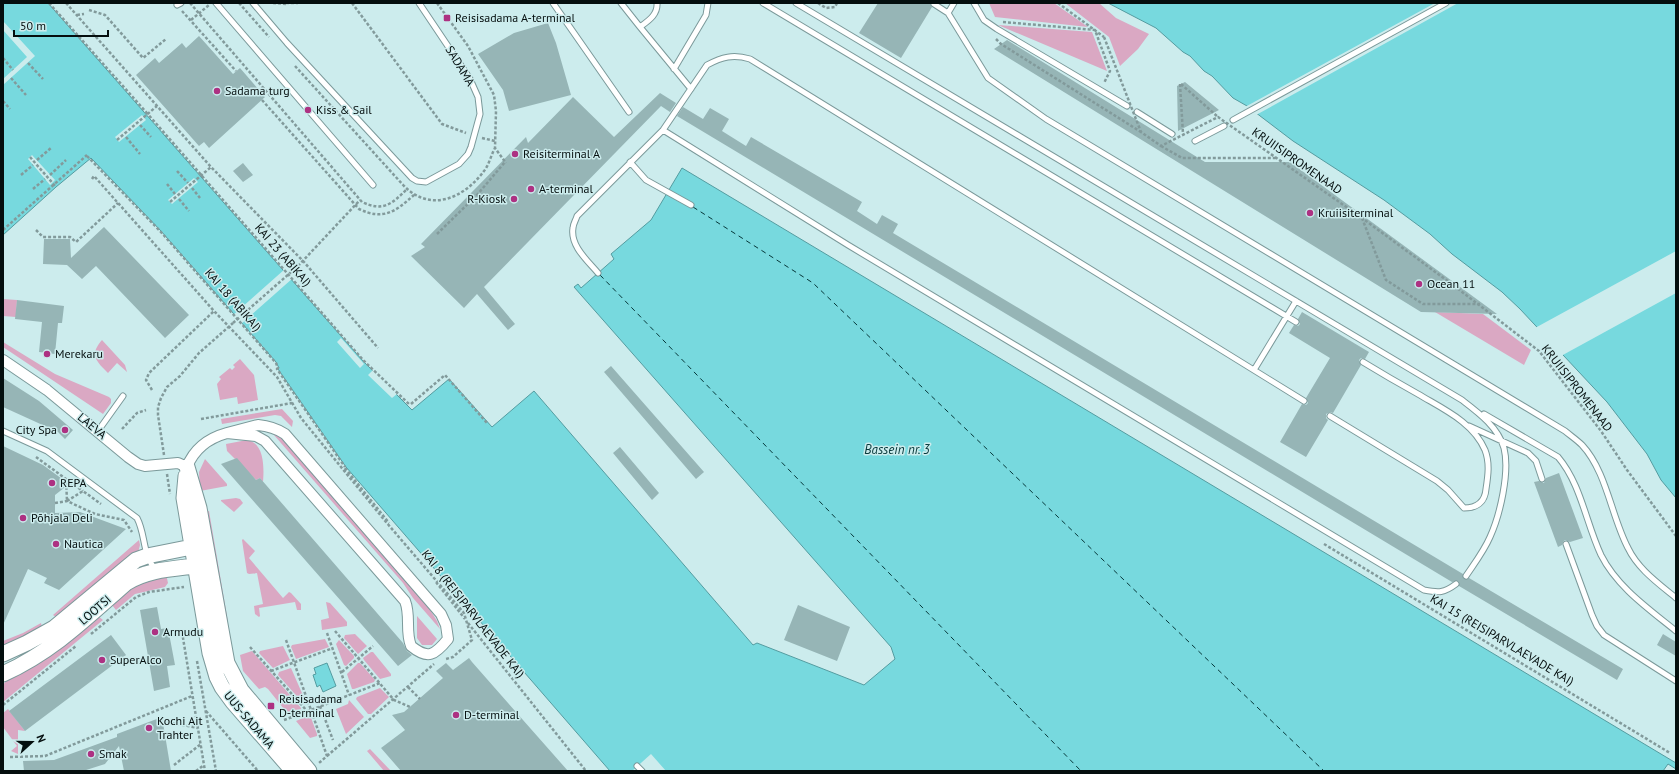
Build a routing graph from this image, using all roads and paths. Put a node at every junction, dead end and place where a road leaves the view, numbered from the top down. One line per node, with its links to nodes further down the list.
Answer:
1 (49, 3): 56 (path, KAI 23 (ABIKAI))
2 (66, 3): 31 (path)
3 (190, 3): 30 (path)
4 (212, 3): 30 (path)
5 (216, 3): 90 (lane)
6 (239, 3): 36 (path)
7 (253, 3): 65 (lane, SADAMA); 73 (lane)
8 (274, 3): 9 (path)
9 (286, 3): 10 (path)
10 (298, 3)
11 (352, 3): 65 (path)
12 (419, 3): 65 (lane, SADAMA)
13 (437, 3): 69 (path)
14 (553, 3): 54 (lane)
15 (621, 3): 33 (lane)
16 (657, 3): 33 (lane)
17 (708, 3): 41 (lane)
18 (763, 3): 114 (lane)
19 (796, 3): 111 (lane)
20 (818, 3): 21 (path)
21 (837, 3)
22 (954, 3): 28 (lane)
23 (974, 3): 32 (lane)
24 (1058, 3): 34 (path)
25 (1446, 3): 58 (lane)
26 (934, 4): 28 (lane)
27 (89, 10): 35 (path)
28 (948, 13): 161 (lane)
29 (84, 14): 31 (path)
30 (199, 14): 43 (path); 99 (path)
31 (77, 16): 51 (path)
32 (984, 20): 34 (path); 47 (lane)
33 (640, 27): 41 (lane)
34 (1095, 30): 47 (path); 62 (path, bridge)
35 (166, 39)
36 (270, 39)
37 (998, 43): 62 (path)
38 (3, 58): 42 (path)
39 (28, 63): 45 (path)
40 (294, 66): 94 (path)
41 (674, 69): 46 (lane)
42 (13, 70)
43 (236, 71)
44 (11, 78): 48 (path)
45 (43, 79)
46 (691, 89): 61 (lane); 121 (lane)
47 (1101, 91): 52 (lane)
48 (26, 94)
49 (262, 100): 102 (path)
50 (3, 101): 53 (path)
51 (157, 106): 56 (path); 82 (path)
52 (1127, 106)
53 (10, 108)
54 (629, 112)
55 (1137, 112): 63 (lane)
56 (146, 113): 68 (path); 130 (path, KAI 23 (ABIKAI))
57 (1218, 117): 64 (path, bridge); 64 (path, KRUIISIPROMENAAD); 77 (path, KRUIISIPROMENAAD, bridge)
58 (1233, 120)
59 (140, 125): 67 (path)
60 (1224, 126): 70 (lane)
61 (663, 130): 80 (lane); 158 (lane)
62 (1141, 132): 71 (path, bridge)
63 (1172, 134)
64 (1183, 134): 71 (path, bridge)
65 (475, 136): 69 (path)
66 (126, 137): 75 (path)
67 (151, 137)
68 (117, 140)
69 (495, 141): 74 (path)
70 (1195, 141)
71 (1161, 146): 77 (path)
72 (51, 148): 78 (path)
73 (384, 148)
74 (495, 148): 96 (path); 108 (path)
75 (140, 154)
76 (30, 157): 91 (path)
77 (1277, 158): 105 (path, KRUIISIPROMENAAD, bridge)
78 (37, 160)
79 (66, 160): 85 (path)
80 (630, 162): 103 (lane); 110 (lane)
81 (33, 165): 84 (path)
82 (211, 166): 100 (path); 109 (path)
83 (177, 171): 88 (path)
84 (21, 175)
85 (50, 175)
86 (45, 179): 93 (path)
87 (92, 179): 101 (path)
88 (188, 183)
89 (167, 184): 95 (path)
90 (373, 185)
91 (56, 187)
92 (192, 188): 97 (path)
93 (34, 189)
94 (407, 189): 96 (path); 99 (path)
95 (175, 194)
96 (414, 195): 102 (path)
97 (200, 198)
98 (179, 199): 104 (path)
99 (360, 200): 102 (path)
100 (170, 202)
101 (118, 203): 107 (path); 113 (path)
102 (355, 205): 109 (path)
103 (691, 205)
104 (189, 211)
105 (1362, 218): 112 (path, bridge); 149 (path, KRUIISIPROMENAAD, bridge)
106 (3, 230): 139 (path, KAI 18 (ABIKAI))
107 (36, 230)
108 (437, 234)
109 (304, 262): 116 (path, bridge); 117 (path)
110 (598, 273)
111 (1296, 301): 114 (lane); 126 (lane)
112 (1480, 304)
113 (214, 311): 116 (path); 122 (path)
114 (1286, 316): 115 (lane); 121 (lane)
115 (1296, 322)
116 (228, 327): 118 (path)
117 (378, 348)
118 (199, 353)
119 (3, 360): 134 (street, LAEVA)
120 (1363, 362): 131 (lane)
121 (1254, 370): 124 (lane)
122 (152, 390)
123 (123, 396): 134 (lane)
124 (1304, 401)
125 (292, 403): 129 (path)
126 (1473, 408): 136 (lane); 164 (lane)
127 (146, 410): 132 (path)
128 (1330, 416): 131 (lane)
129 (201, 419)
130 (488, 424)
131 (1465, 424): 136 (lane)
132 (122, 429)
133 (3, 431): 154 (lane)
134 (98, 431): 138 (street, LAEVA)
135 (227, 433): 135 (street); 138 (street)
136 (1500, 439): 141 (lane); 157 (lane)
137 (35, 456): 140 (path)
138 (187, 467): 152 (street, UUS-SADAMA); 153 (street, UUS-SADAMA)
139 (345, 468): 208 (path, KAI 8 (REISIPARVLAEVADE KAI))
140 (66, 479): 142 (path); 143 (path)
141 (1542, 480)
142 (83, 491): 143 (path); 145 (path)
143 (67, 501): 144 (path); 147 (path)
144 (55, 504)
145 (107, 508)
146 (113, 512): 147 (path)
147 (124, 520): 148 (path)
148 (133, 532)
149 (1676, 536)
150 (1324, 544): 197 (path, KAI 15 (REISIPARVLAEVADE KAI))
151 (1566, 544): 179 (lane)
152 (192, 547): 153 (street); 154 (street, LOOTSI); 155 (street, UUS-SADAMA)
153 (206, 554): 155 (street); 203 (street, UUS-SADAMA)
154 (147, 556): 156 (lane); 173 (street, LOOTSI)
155 (195, 566): 156 (street, LOOTSI); 160 (street, UUS-SADAMA)
156 (157, 571): 178 (street, LOOTSI)
157 (1466, 576)
158 (1456, 584)
159 (184, 587): 167 (path)
160 (202, 598): 162 (lane); 207 (street, UUS-SADAMA)
161 (1676, 598)
162 (210, 617)
163 (336, 631): 174 (path)
164 (1676, 631)
165 (182, 632): 183 (path)
166 (327, 632): 172 (path)
167 (88, 636)
168 (286, 640): 175 (path)
169 (82, 641): 186 (path)
170 (373, 646): 174 (path)
171 (250, 647): 176 (path)
172 (333, 648): 175 (path); 177 (path)
173 (3, 654)
174 (359, 658): 177 (path); 180 (path)
175 (294, 663): 176 (path); 189 (path)
176 (271, 671): 191 (path)
177 (342, 672): 182 (path)
178 (3, 674)
179 (1676, 681)
180 (380, 683): 182 (path); 185 (path)
181 (408, 687): 184 (path)
182 (349, 695): 187 (path)
183 (192, 696): 194 (path); 199 (path)
184 (420, 699)
185 (394, 700): 188 (path); 198 (path)
186 (3, 705)
187 (320, 706): 189 (path); 195 (path)
188 (410, 708)
189 (311, 710): 191 (path); 198 (path)
190 (205, 711): 206 (path)
191 (307, 711): 192 (path)
192 (283, 720)
193 (167, 722): 194 (path)
194 (198, 728): 196 (path)
195 (333, 740)
196 (200, 744): 200 (path); 201 (path)
197 (1670, 753)
198 (327, 756): 203 (path)
199 (10, 757)
200 (174, 765)
201 (204, 765): 204 (path); 205 (path)
202 (638, 766): 209 (lane)
203 (314, 767)
204 (196, 771)
205 (205, 771)
206 (258, 771)
207 (293, 771)
208 (586, 771)
209 (642, 771)

